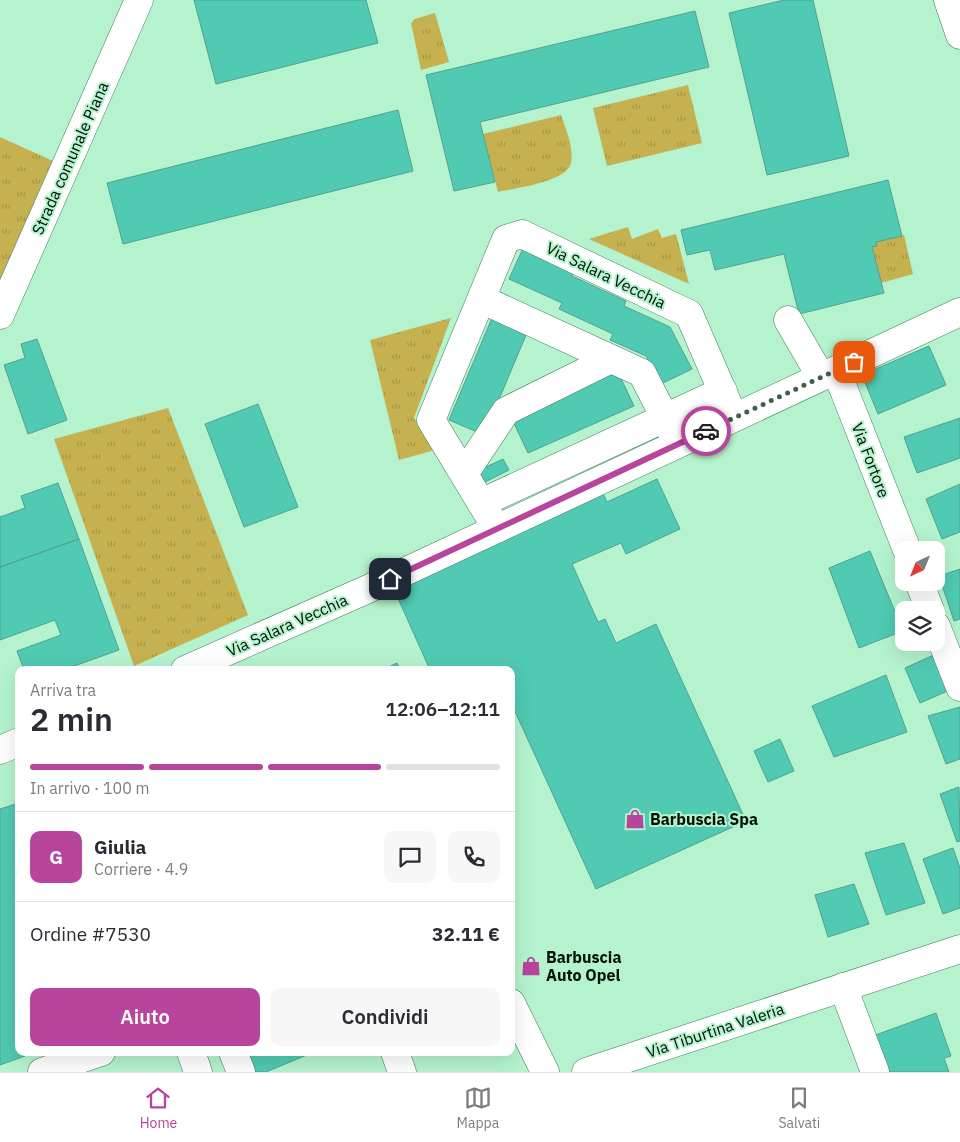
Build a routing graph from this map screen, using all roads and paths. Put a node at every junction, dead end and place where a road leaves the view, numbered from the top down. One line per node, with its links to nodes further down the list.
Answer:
1 (139, 0): 6 (street, Strada comunale Piana)
2 (948, 0): 3 (street)
3 (960, 36)
4 (481, 299): 8 (street); 10 (street, Via Salara Vecchia); 14 (street, Via Salara Vecchia)
5 (960, 312): 9 (street, Via Salara Vecchia)
6 (0, 315)
7 (788, 320): 9 (street, Via Fortore)
8 (611, 359): 11 (street); 14 (street)
9 (829, 373): 12 (street, Via Salara Vecchia); 17 (street, Via Fortore)
10 (723, 391): 11 (street); 12 (street, Via Salara Vecchia)
11 (665, 418): 13 (street); 15 (street)
12 (734, 418): 13 (street, Via Salara Vecchia)
13 (678, 444): 16 (street, Via Salara Vecchia)
14 (464, 474): 15 (street, Via Salara Vecchia)
15 (481, 503): 16 (street, Via Salara Vecchia)
16 (497, 529): 19 (street, Via Salara Vecchia)
17 (902, 541)
18 (945, 649): 20 (street)
19 (194, 666)
20 (960, 687)
21 (15, 744): 22 (street)
22 (0, 750)
23 (960, 948): 24 (street, Via Tiburtina Valeria)
24 (843, 987): 35 (street, Via Tiburtina Valeria); 36 (street)
25 (515, 1011): 34 (street)
26 (89, 1056): 30 (street)
27 (192, 1056): 31 (street)
28 (235, 1056): 32 (street)
29 (396, 1056): 33 (street)
30 (42, 1072)
31 (198, 1072)
32 (241, 1072)
33 (402, 1072)
34 (544, 1072)
35 (586, 1072)
36 (875, 1072)

